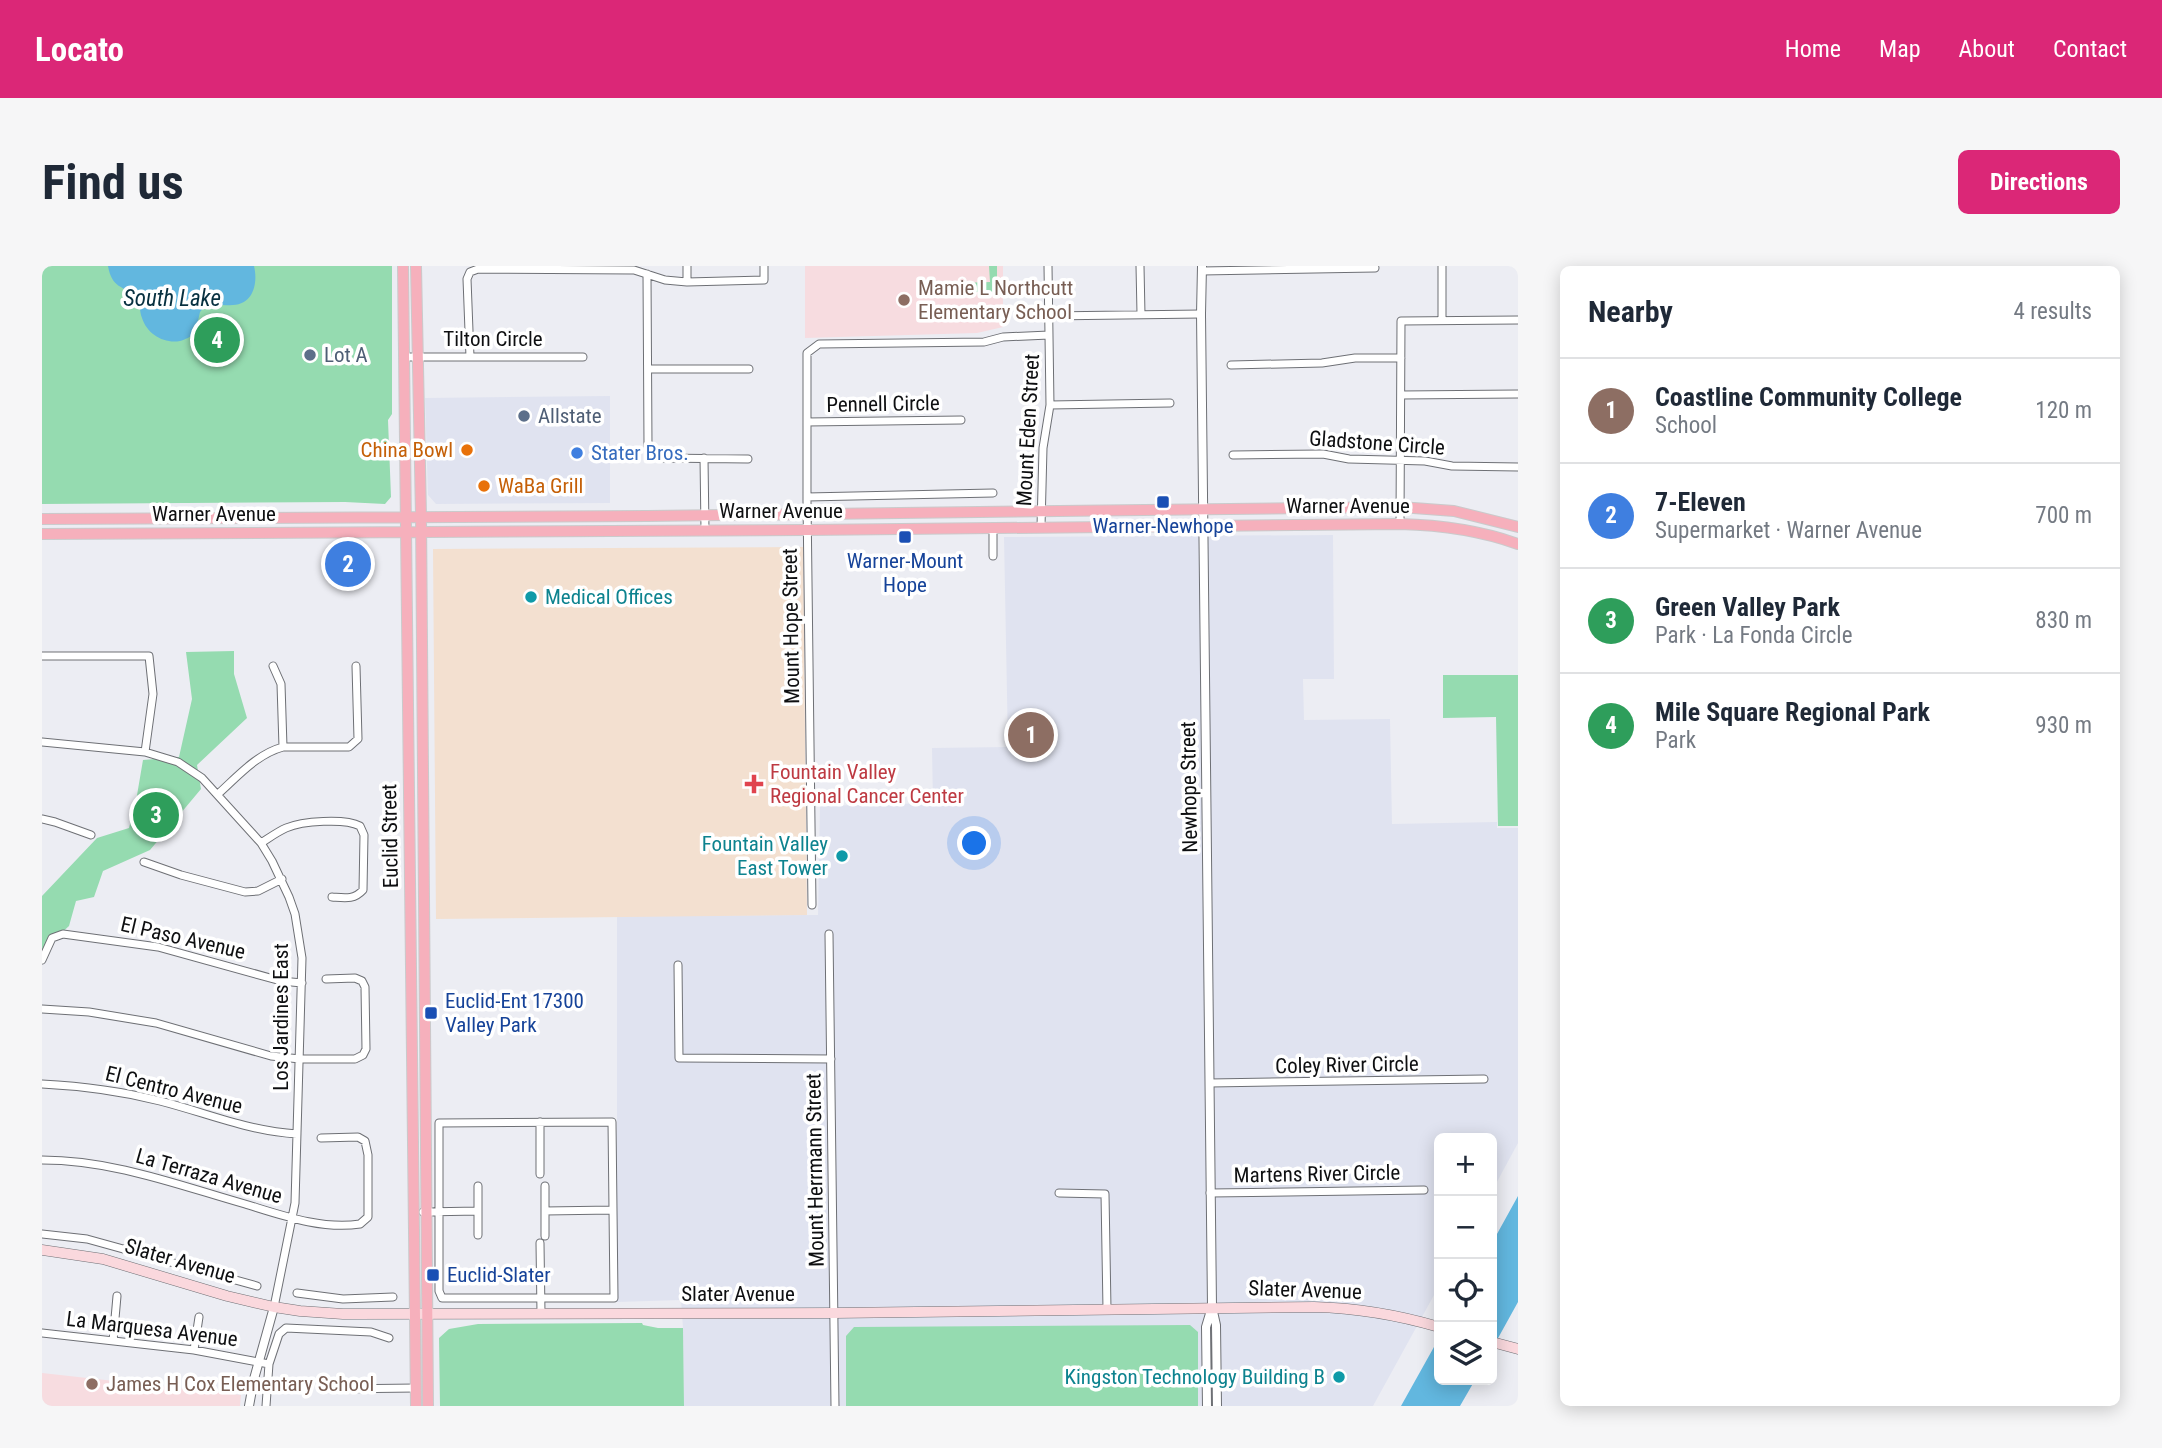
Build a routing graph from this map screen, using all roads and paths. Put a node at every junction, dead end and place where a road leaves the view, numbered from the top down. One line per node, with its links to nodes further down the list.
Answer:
1 (403, 266): 19 (main road, Euclid Street)
2 (416, 266): 20 (main road, Euclid Street)
3 (687, 266): 12 (street)
4 (764, 266): 12 (street)
5 (1048, 266): 15 (street, Mount Eden Street)
6 (1140, 266): 13 (street)
7 (1441, 266): 16 (street)
8 (607, 268): 11 (street); 21 (street)
9 (1202, 268): 10 (street); 14 (street, Newhope Street)
10 (1376, 268)
11 (647, 274): 12 (street); 25 (street)
12 (687, 282)
13 (1141, 314): 14 (street); 15 (street)
14 (1201, 314): 41 (street, Newhope Street)
15 (1048, 316): 18 (street, Mount Eden Street)
16 (1442, 320): 17 (street); 23 (street)
17 (1518, 320)
18 (1049, 335): 30 (street, Mount Eden Street); 32 (street, Mount Hope Street)
19 (404, 357): 20 (street, Tilton Circle); 45 (main road, Euclid Street)
20 (418, 357): 21 (street, Tilton Circle); 46 (main road, Euclid Street)
21 (470, 357): 22 (street, Tilton Circle)
22 (583, 357)
23 (1401, 358): 24 (street); 28 (street)
24 (1231, 365)
25 (648, 369): 26 (street); 34 (street)
26 (750, 369)
27 (1518, 394): 28 (street)
28 (1401, 395): 36 (street)
29 (1170, 403): 30 (street)
30 (1050, 405): 42 (street, Mount Eden Street)
31 (961, 420): 32 (street, Pennell Circle)
32 (807, 422): 39 (street, Mount Hope Street)
33 (1234, 455): 36 (street, Gladstone Circle)
34 (704, 458): 35 (street); 43 (street)
35 (748, 458)
36 (1400, 459): 37 (street, Gladstone Circle); 40 (street)
37 (1518, 467)
38 (993, 494): 39 (street, Warner Avenue)
39 (807, 497): 44 (street, Mount Hope Street)
40 (1400, 507): 41 (main road, Warner Avenue); 48 (main road, Warner Avenue); 50 (street)
41 (1203, 509): 42 (main road, Warner Avenue); 52 (street, Newhope Street)
42 (1042, 510): 44 (main road, Warner Avenue); 54 (street, Mount Eden Street)
43 (705, 514): 44 (main road, Warner Avenue); 47 (main road, Warner Avenue); 56 (street)
44 (807, 514): 57 (street, Mount Hope Street)
45 (406, 516): 46 (main road, Warner Avenue); 49 (main road, Warner Avenue); 59 (main road, Euclid Street)
46 (421, 516): 47 (main road, Warner Avenue); 60 (main road, Euclid Street)
47 (648, 516): 58 (main road)
48 (1482, 516): 51 (main road); 55 (main road, Warner Avenue)
49 (42, 519)
50 (1400, 524): 51 (main road, Warner Avenue); 52 (main road, Warner Avenue)
51 (1436, 525): 62 (main road, Warner Avenue)
52 (1203, 526): 54 (main road, Warner Avenue); 87 (street, Newhope Street)
53 (993, 527): 54 (main road, Warner Avenue); 57 (main road, Warner Avenue); 63 (street)
54 (1041, 527)
55 (1518, 527)
56 (705, 530): 57 (main road, Warner Avenue); 58 (main road, Warner Avenue)
57 (807, 530): 77 (street, Mount Hope Street)
58 (607, 531): 60 (main road, Warner Avenue)
59 (406, 532): 60 (main road, Warner Avenue); 61 (main road, Warner Avenue); 89 (main road, Euclid Street)
60 (421, 532): 90 (main road, Euclid Street)
61 (42, 534)
62 (1518, 544)
63 (993, 556)
64 (42, 656): 69 (street)
65 (273, 666): 68 (street)
66 (356, 666): 68 (street)
67 (42, 742): 69 (street, Los Jardines East)
68 (283, 747): 70 (street)
69 (145, 752): 70 (street, Los Jardines East)
70 (218, 794): 73 (street, Los Jardines East)
71 (42, 819): 72 (street)
72 (92, 835)
73 (261, 843): 75 (street, Los Jardines East); 76 (street)
74 (144, 862): 75 (street)
75 (282, 880): 82 (street, Los Jardines East)
76 (332, 897)
77 (812, 905)
78 (829, 934): 85 (street, Mount Herrmann Street)
79 (42, 960): 82 (street, El Paso Avenue)
80 (678, 965): 85 (street)
81 (326, 979): 84 (street)
82 (302, 983): 84 (street, Los Jardines East)
83 (42, 1009): 84 (street)
84 (300, 1059): 92 (street, Los Jardines East)
85 (831, 1059): 125 (street, Mount Herrmann Street)
86 (1484, 1079): 87 (street, Coley River Circle)
87 (1210, 1083): 99 (street, Newhope Street)
88 (42, 1084): 92 (street, El Centro Avenue)
89 (412, 1107): 90 (street); 104 (main road, Euclid Street)
90 (426, 1107): 105 (main road, Euclid Street)
91 (540, 1122): 95 (street); 101 (street); 106 (street)
92 (297, 1134): 107 (street, Los Jardines East)
93 (321, 1138): 107 (street, La Terraza Avenue)
94 (42, 1160): 107 (street, La Terraza Avenue)
95 (540, 1174)
96 (478, 1186): 102 (street)
97 (545, 1186): 103 (street)
98 (1424, 1189): 99 (street, Martens River Circle)
99 (1210, 1193): 122 (street, Newhope Street)
100 (1059, 1194): 123 (street)
101 (613, 1210): 103 (street); 119 (street)
102 (478, 1211): 106 (street); 109 (street)
103 (545, 1211): 110 (street)
104 (414, 1212): 105 (street); 127 (main road, Euclid Street)
105 (427, 1212): 106 (street); 128 (main road, Euclid Street)
106 (439, 1212): 119 (street)
107 (293, 1218): 121 (street, Los Jardines East)
108 (42, 1234): 113 (street, Slater Avenue)
109 (478, 1235)
110 (545, 1236)
111 (540, 1243): 119 (street)
112 (42, 1250): 114 (main road, Slater Avenue)
113 (140, 1252): 114 (street); 115 (street, Slater Avenue)
114 (135, 1268): 121 (main road, Slater Avenue)
115 (257, 1286)
116 (297, 1293): 120 (street)
117 (117, 1296): 133 (street)
118 (393, 1297): 120 (street)
119 (541, 1298): 124 (street)
120 (343, 1299): 126 (street)
121 (274, 1307): 126 (main road, Slater Avenue); 137 (street, Los Jardines East)
122 (1212, 1307): 123 (main road, Slater Avenue); 130 (main road, Slater Avenue); 146 (street, Newhope Street); 147 (street, Newhope Street)
123 (1107, 1309): 125 (main road, Slater Avenue)
124 (541, 1313): 125 (main road, Slater Avenue); 128 (main road, Slater Avenue)
125 (834, 1313): 145 (street, Mount Herrmann Street)
126 (343, 1314): 127 (main road, Slater Avenue)
127 (415, 1315): 128 (main road, Slater Avenue); 139 (main road, Euclid Street)
128 (427, 1315): 144 (main road, Euclid Street)
129 (198, 1317): 136 (street)
130 (1434, 1325)
131 (42, 1333): 133 (street, La Marquesa Avenue)
132 (389, 1338): 138 (street)
133 (113, 1341): 136 (street, La Marquesa Avenue)
134 (1497, 1343): 135 (main road)
135 (1518, 1349)
136 (194, 1350): 137 (street, La Marquesa Avenue)
137 (258, 1361): 138 (street, La Marquesa Avenue); 141 (street, Los Jardines East)
138 (269, 1364): 142 (street)
139 (415, 1388): 140 (street); 143 (main road, Euclid Street)
140 (334, 1389)
141 (249, 1406)
142 (266, 1406)
143 (416, 1406)
144 (428, 1406)
145 (835, 1406)
146 (1207, 1406)
147 (1217, 1406)

